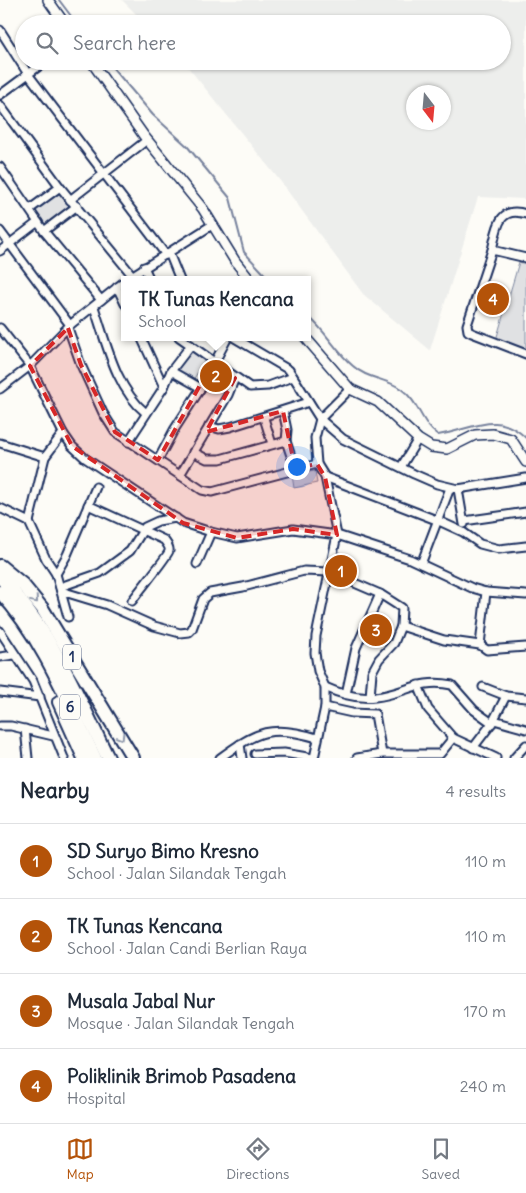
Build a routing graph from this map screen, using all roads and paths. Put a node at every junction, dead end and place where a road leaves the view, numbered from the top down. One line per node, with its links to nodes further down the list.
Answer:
1 (48, 0): 2 (street)
2 (59, 15)
3 (0, 30): 4 (street)
4 (15, 54)
5 (25, 70): 8 (street)
6 (34, 70): 8 (street)
7 (97, 70): 11 (street)
8 (28, 74): 9 (street); 13 (street)
9 (0, 96)
10 (0, 105): 14 (street)
11 (145, 138): 13 (street); 20 (street)
12 (0, 167): 17 (street)
13 (104, 171): 15 (street); 27 (street)
14 (60, 187): 15 (street); 17 (street)
15 (69, 198): 16 (street)
16 (77, 206): 22 (street); 30 (street)
17 (30, 210): 19 (street)
18 (526, 214): 25 (street)
19 (37, 220): 22 (street); 23 (street)
20 (212, 224): 27 (street); 34 (street)
21 (0, 231): 23 (street)
22 (44, 231): 38 (street)
23 (8, 242): 24 (street); 26 (street); 40 (street)
24 (0, 246)
25 (492, 250): 28 (street); 48 (street)
26 (0, 251)
27 (168, 254): 29 (street); 33 (street)
28 (526, 258)
29 (144, 267): 31 (street); 32 (street)
30 (126, 276)
31 (132, 276)
32 (148, 276)
33 (178, 276)
34 (247, 276)
35 (121, 285): 36 (street)
36 (118, 287): 37 (street); 38 (street)
37 (121, 294)
38 (101, 300): 39 (street)
39 (94, 306): 40 (street); 60 (street)
40 (69, 326): 50 (street); 67 (street)
41 (0, 328): 50 (street)
42 (143, 341): 54 (street)
43 (184, 341): 47 (street)
44 (226, 341): 49 (street)
45 (240, 341): 52 (street)
46 (308, 341): 57 (street)
47 (190, 345): 49 (street); 51 (street)
48 (526, 354)
49 (213, 362): 53 (street); 55 (street)
50 (28, 368): 56 (street); 64 (street)
51 (170, 371): 54 (street); 55 (street)
52 (293, 377): 53 (street); 58 (street)
53 (235, 378): 63 (street)
54 (164, 387): 60 (street)
55 (201, 388): 72 (street)
56 (0, 389)
57 (350, 389): 62 (street); 65 (street)
58 (309, 402): 59 (street); 62 (street)
59 (283, 411): 61 (street); 66 (street)
60 (146, 414): 67 (street)
61 (264, 418): 63 (street); 69 (street)
62 (320, 420): 74 (street); 75 (street)
63 (209, 426): 70 (street)
64 (63, 433): 71 (street); 86 (street)
65 (418, 439): 73 (street); 75 (street)
66 (286, 441): 69 (street); 76 (street)
67 (128, 442): 72 (street)
68 (0, 443): 71 (street)
69 (272, 444): 70 (street)
70 (193, 452): 77 (street)
71 (46, 457): 89 (street)
72 (158, 460): 77 (street)
73 (526, 462)
74 (317, 464): 76 (street); 78 (street)
75 (402, 467): 81 (street)
76 (295, 468): 77 (street)
77 (180, 475)
78 (325, 477): 87 (street); 93 (street)
79 (526, 478): 82 (street)
80 (96, 487): 83 (street)
81 (450, 488): 82 (street); 87 (street)
82 (458, 489): 88 (street)
83 (88, 505): 90 (street); 99 (street)
84 (0, 508): 89 (street)
85 (526, 512): 88 (street)
86 (176, 518): 90 (street); 91 (street)
87 (439, 521): 92 (street); 96 (street)
88 (464, 521): 92 (street)
89 (30, 522): 99 (street)
90 (144, 531): 101 (street); 106 (street)
91 (211, 532): 93 (street); 95 (street)
92 (463, 532): 94 (street)
93 (337, 535): 96 (street); 98 (street)
94 (526, 546)
95 (198, 564)
96 (421, 564): 103 (street)
97 (0, 566): 143 (highway, 1, one-way to 143)
98 (329, 572): 101 (street); 104 (street); 116 (street)
99 (56, 574): 101 (street)
100 (0, 577): 142 (highway, 6)
101 (61, 589): 107 (street)
102 (0, 592): 114 (highway, 6)
103 (486, 592): 105 (street); 110 (street)
104 (380, 594): 108 (street); 119 (street)
105 (526, 595)
106 (132, 600)
107 (68, 616)
108 (401, 626): 110 (street); 122 (street)
109 (0, 630): 112 (street)
110 (480, 644): 111 (street)
111 (526, 647)
112 (14, 655): 113 (street); 121 (street)
113 (0, 657)
114 (45, 657): 140 (highway, 1); 141 (highway, 6)
115 (418, 685): 122 (street); 125 (street); 130 (street)
116 (325, 687): 119 (street); 124 (street)
117 (483, 687): 120 (street)
118 (0, 692): 121 (street)
119 (346, 694): 122 (street)
120 (506, 696): 123 (street); 125 (street)
121 (40, 697): 129 (street)
122 (370, 697)
123 (526, 698)
124 (325, 707): 131 (street); 136 (street)
125 (493, 722): 128 (street); 134 (street)
126 (0, 726): 127 (street)
127 (25, 729): 129 (street); 138 (street)
128 (526, 729)
129 (54, 736): 139 (street)
130 (453, 738): 134 (street); 137 (street)
131 (317, 742): 132 (street); 146 (street)
132 (240, 744): 144 (street); 145 (street)
133 (526, 745): 149 (street)
134 (473, 748): 148 (street)
135 (255, 754): 146 (street)
136 (382, 754): 137 (street); 147 (street)
137 (442, 756)
138 (28, 758)
139 (64, 758)
140 (84, 758)
141 (95, 758)
142 (108, 758)
143 (133, 758)
144 (220, 758)
145 (242, 758)
146 (313, 758)
147 (357, 758)
148 (496, 758)
149 (514, 758)

